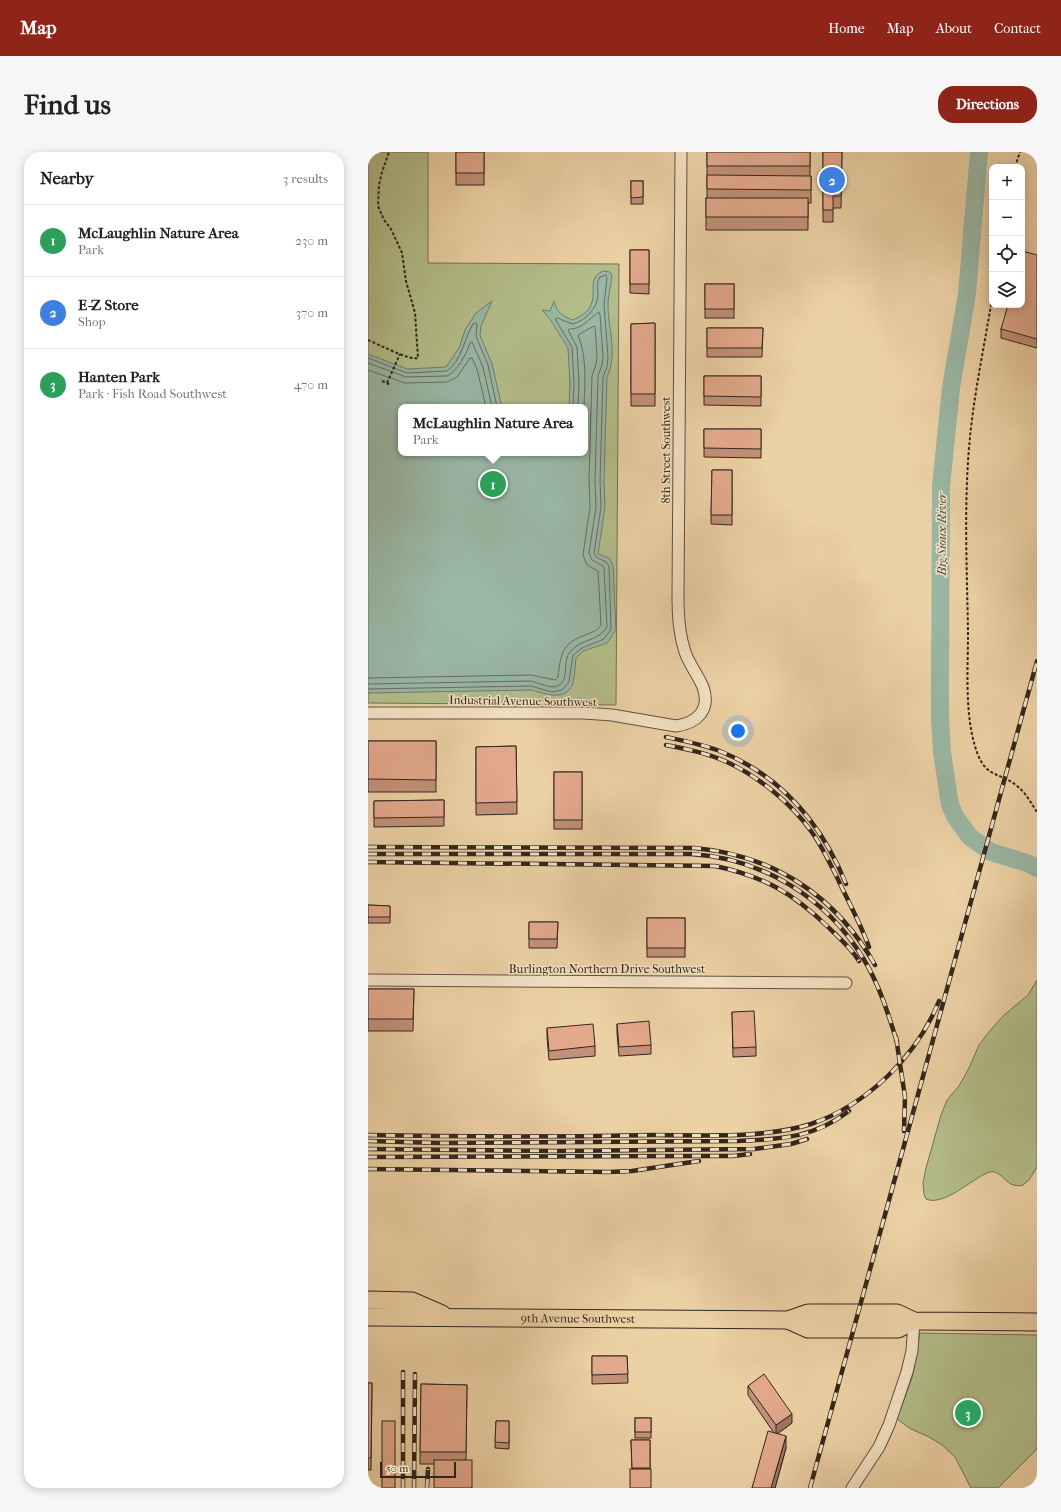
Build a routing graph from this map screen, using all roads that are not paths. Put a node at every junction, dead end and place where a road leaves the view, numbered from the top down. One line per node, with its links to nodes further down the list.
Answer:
1 (681, 152): 3 (street, 8th Street Southwest)
2 (368, 713): 3 (street, Industrial Avenue Southwest)
3 (676, 726)
4 (368, 980): 5 (street, Burlington Northern Drive Southwest)
5 (846, 983)
6 (368, 1300): 8 (main road)
7 (368, 1317): 8 (main road, 9th Avenue Southwest)
8 (450, 1317): 9 (main road, 9th Avenue Southwest)
9 (914, 1321): 10 (main road, 9th Avenue Southwest); 11 (street)
10 (1037, 1322)
11 (852, 1488)

